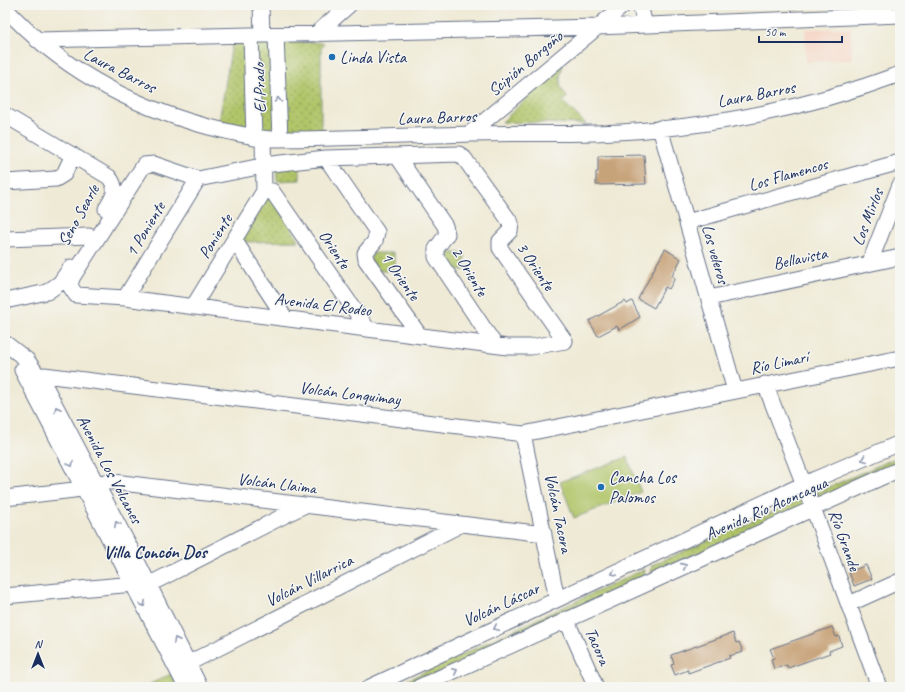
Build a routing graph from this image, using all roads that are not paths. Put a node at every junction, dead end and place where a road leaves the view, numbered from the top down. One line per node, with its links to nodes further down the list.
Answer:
1 (261, 5): 10 (street, El Prado)
2 (349, 5): 9 (street)
3 (624, 5): 8 (street, Scipión Borgoño)
4 (640, 5): 7 (street)
5 (5, 8): 11 (street, Laura Barros)
6 (900, 15): 7 (street)
7 (645, 26): 8 (street)
8 (597, 27): 9 (street); 15 (street, Scipión Borgoño)
9 (316, 34): 10 (street)
10 (263, 35): 11 (street); 16 (street, El Prado); 16 (street, El Prado, one-way to 10)
11 (37, 40): 16 (street, Laura Barros)
12 (900, 74): 14 (street, Laura Barros)
13 (6, 116): 17 (street, Seno Searle)
14 (660, 128): 15 (street, Laura Barros); 26 (street, Los veleros)
15 (469, 134): 16 (street, Laura Barros)
16 (267, 138): 21 (street, El Prado)
17 (73, 155): 23 (street); 27 (street, Seno Searle)
18 (397, 156): 19 (street); 39 (street, 3 Oriente); 41 (street, 2 Oriente)
19 (326, 158): 21 (street); 38 (street, 1 Oriente)
20 (900, 162): 26 (street, Los Flamencos)
21 (268, 165): 22 (street); 25 (street, El Prado)
22 (198, 179): 32 (street, 1 Poniente); 32 (street, Avenida El Rodeo)
23 (5, 182)
24 (900, 185): 31 (street, Los Mirlos)
25 (268, 191): 29 (street, Poniente); 37 (street, Oriente)
26 (687, 222): 33 (street, Los veleros)
27 (89, 236): 28 (street); 34 (street, Seno Searle)
28 (5, 239)
29 (235, 241): 35 (street, Poniente); 36 (street)
30 (900, 257): 31 (street, Bellavista)
31 (870, 262): 33 (street, Bellavista)
32 (125, 298): 35 (street, Avenida El Rodeo)
33 (709, 298): 45 (street, Los veleros)
34 (5, 301)
35 (193, 307): 36 (street, Avenida El Rodeo)
36 (285, 318): 37 (street, Avenida El Rodeo)
37 (366, 328): 38 (street, Avenida El Rodeo)
38 (420, 336): 41 (street, Avenida El Rodeo)
39 (565, 341): 41 (street, Avenida El Rodeo)
40 (5, 343): 43 (street, Avenida Los Volcanes)
41 (495, 345)
42 (900, 358): 44 (street, Río Limarí)
43 (32, 377): 47 (street, Volcán Lonquimay); 51 (street, Avenida Los Volcanes)
44 (765, 384): 45 (street, Río Limarí); 50 (street, Río Grande)
45 (735, 391): 46 (street, Río Limarí)
46 (667, 406): 47 (street, Volcán Lonquimay)
47 (523, 434): 56 (street, Volcán Tacora)
48 (900, 443): 50 (street, Avenida Río Aconcagua, one-way to 50)
49 (900, 469): 54 (street, Avenida Río Aconcagua)
50 (804, 484): 54 (street, Río Grande); 57 (street, Avenida Río Aconcagua)
51 (90, 486): 52 (street, Volcán Llaima); 53 (street, Volcán Llaima); 59 (street, Avenida Los Volcanes)
52 (5, 498)
53 (303, 506): 55 (street, Volcán Llaima); 59 (street)
54 (813, 508): 62 (street, Río Grande); 63 (street, Avenida Río Aconcagua, one-way to 54)
55 (460, 525): 56 (street, Volcán Llaima); 64 (street, Volcán Villarrica)
56 (544, 534): 61 (street, Volcán Tacora)
57 (649, 557): 61 (street, Volcán Láscar, one-way to 61)
58 (900, 580): 62 (street)
59 (140, 584): 60 (street); 64 (street, Avenida Los Volcanes)
60 (5, 596)
61 (557, 599): 67 (street, Volcán Láscar, one-way to 67)
62 (849, 604): 70 (street, Río Grande)
63 (566, 619): 68 (street, one-way to 63); 69 (street, Tacora)
64 (182, 667): 65 (street, Avenida Los Volcanes); 66 (street, Avenida Los Volcanes)
65 (186, 687)
66 (200, 687)
67 (370, 687)
68 (420, 687)
69 (596, 687)
70 (879, 687)

